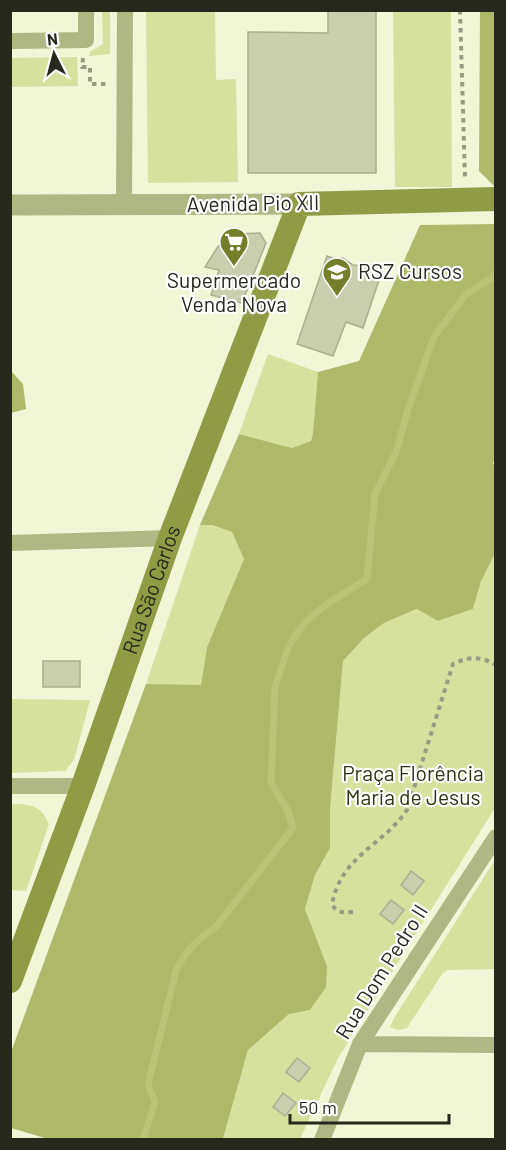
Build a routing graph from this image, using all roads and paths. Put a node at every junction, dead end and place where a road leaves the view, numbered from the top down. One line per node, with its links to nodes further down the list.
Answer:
1 (86, 10): 4 (street)
2 (125, 10): 6 (street)
3 (460, 10): 8 (path)
4 (86, 40): 5 (street); 6 (path)
5 (10, 41)
6 (123, 84): 11 (street)
7 (495, 199): 8 (main road, Avenida Pio XII)
8 (466, 200): 9 (main road, Avenida Pio XII)
9 (299, 204): 11 (street, Avenida Pio XII); 12 (main road, Rua São Carlos)
10 (10, 206): 11 (street, Avenida Pio XII)
11 (124, 206)
12 (170, 538): 13 (street); 16 (main road, Rua São Carlos)
13 (10, 543)
14 (495, 665): 18 (path)
15 (10, 786): 16 (street)
16 (84, 786): 19 (main road, Rua São Carlos)
17 (495, 837): 20 (street, Rua Dom Pedro II)
18 (353, 912)
19 (10, 981)
20 (360, 1044): 21 (street); 22 (street, Rua Dom Pedro II)
21 (495, 1045)
22 (322, 1140)

